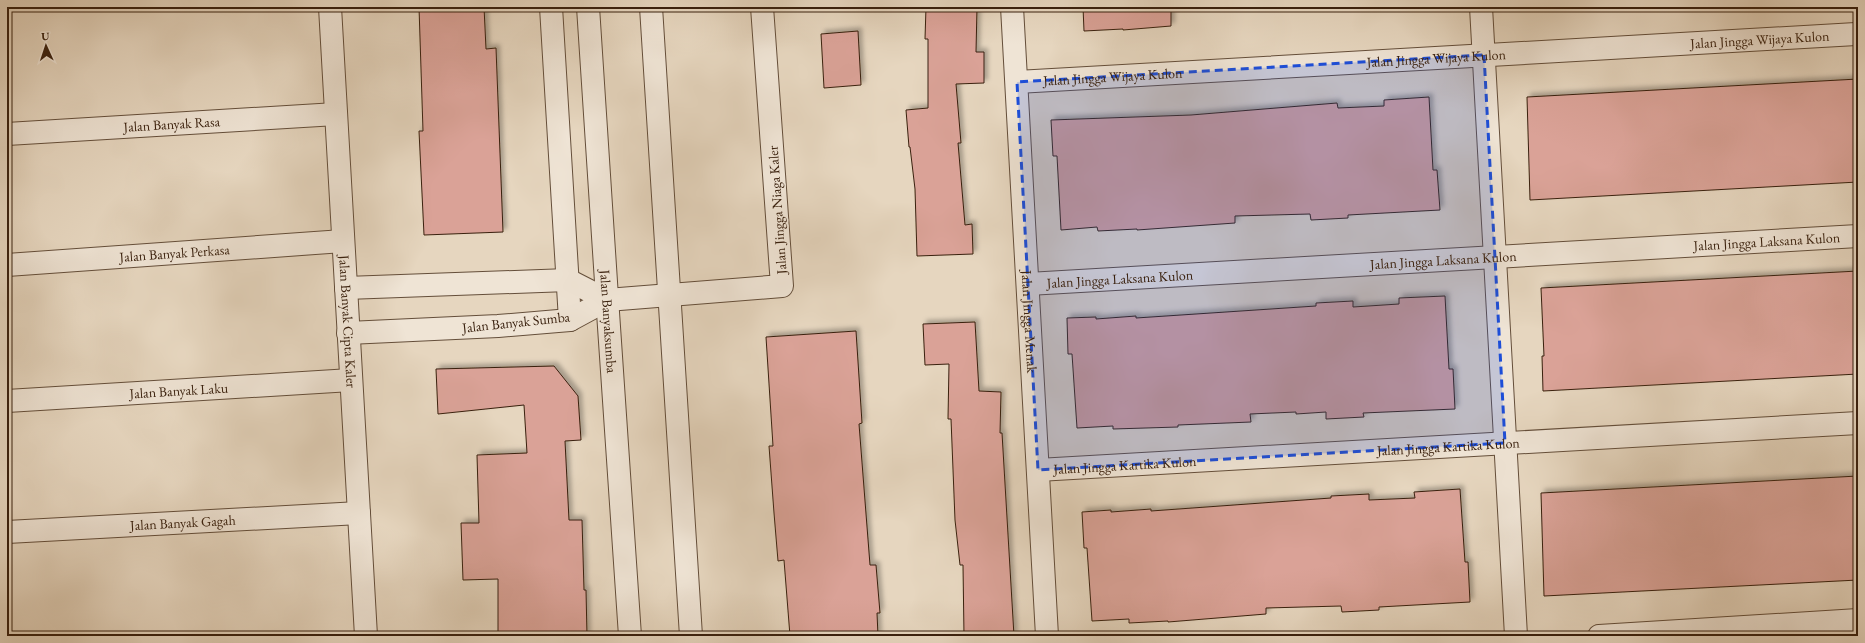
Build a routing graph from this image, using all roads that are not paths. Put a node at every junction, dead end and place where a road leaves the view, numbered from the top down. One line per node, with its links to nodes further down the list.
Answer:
1 (330, 7): 11 (street, Jalan Banyak Cipta Kaler)
2 (551, 7): 17 (street)
3 (588, 7): 21 (street, Jalan Banyaksumba)
4 (651, 7): 20 (street)
5 (762, 7): 20 (street, Jalan Jingga Niaga Kaler)
6 (1012, 7): 10 (street, Jalan Jingga Menak)
7 (1481, 7): 9 (street)
8 (1856, 34): 9 (street, Jalan Jingga Wijaya Kulon)
9 (1484, 55): 10 (street, Jalan Jingga Wijaya Kulon); 15 (street)
10 (1017, 82): 18 (street, Jalan Jingga Menak)
11 (336, 114): 12 (street, Jalan Banyak Rasa); 14 (street, Jalan Banyak Cipta Kaler)
12 (7, 134)
13 (1858, 236): 15 (street, Jalan Jingga Laksana Kulon)
14 (343, 241): 16 (street, Jalan Banyak Perkasa); 19 (street, Jalan Banyak Cipta Kaler)
15 (1494, 257): 18 (street, Jalan Jingga Laksana Kulon); 27 (street)
16 (7, 265)
17 (568, 280): 19 (street); 21 (street); 22 (street)
18 (1028, 284): 28 (street, Jalan Jingga Menak)
19 (346, 288): 23 (street, Jalan Banyak Cipta Kaler)
20 (670, 296): 21 (street, Jalan Jingga Niaga Kaler); 34 (street)
21 (607, 300): 22 (street, Jalan Banyak Sumba); 33 (street, Jalan Banyaksumba)
22 (570, 320): 23 (street, Jalan Banyak Sumba)
23 (348, 333): 24 (street, Jalan Banyak Cipta Kaler)
24 (351, 380): 25 (street, Jalan Banyak Laku); 29 (street, Jalan Banyak Cipta Kaler)
25 (7, 401)
26 (1858, 423): 27 (street, Jalan Jingga Kartika Kulon)
27 (1505, 443): 28 (street, Jalan Jingga Kartika Kulon); 36 (street)
28 (1038, 470): 35 (street, Jalan Jingga Menak)
29 (359, 513): 30 (street, Jalan Banyak Gagah); 32 (street, Jalan Banyak Cipta Kaler)
30 (7, 532)
31 (1858, 620): 37 (street)
32 (366, 636)
33 (630, 636)
34 (691, 636)
35 (1047, 636)
36 (1516, 636)
37 (1599, 636)

